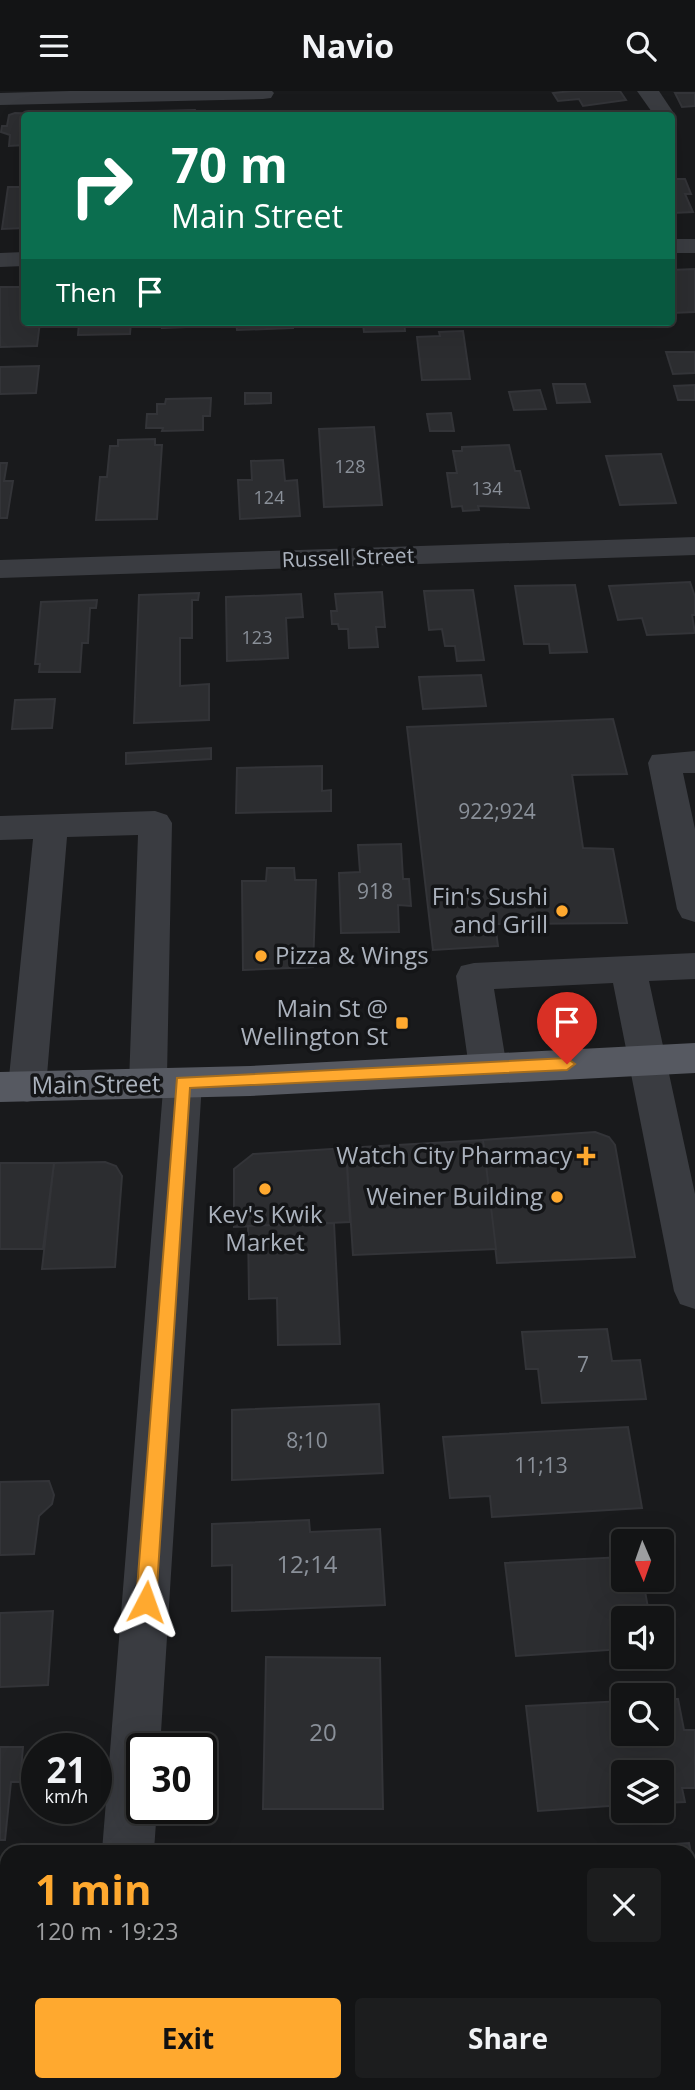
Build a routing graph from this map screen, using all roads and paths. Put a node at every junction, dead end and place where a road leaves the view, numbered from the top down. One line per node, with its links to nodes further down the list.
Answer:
1 (648, 91): 5 (street)
2 (262, 92): 3 (street); 4 (street)
3 (0, 99)
4 (270, 112)
5 (661, 112)
6 (675, 246): 7 (street)
7 (695, 246)
8 (21, 259): 9 (street)
9 (0, 260)
10 (695, 546): 11 (street, Russell Street)
11 (0, 569)
12 (695, 762): 15 (street)
13 (51, 825): 14 (street); 21 (street); 22 (street)
14 (0, 828)
15 (695, 909)
16 (695, 966): 17 (street)
17 (628, 969): 19 (street); 20 (street)
18 (695, 1058): 19 (main road, Main Street)
19 (647, 1061): 20 (main road, Main Street); 23 (street)
20 (488, 1068): 21 (main road, Main Street)
21 (165, 1083): 22 (main road, Main Street); 24 (street)
22 (14, 1087)
23 (695, 1290)
24 (128, 1845)

